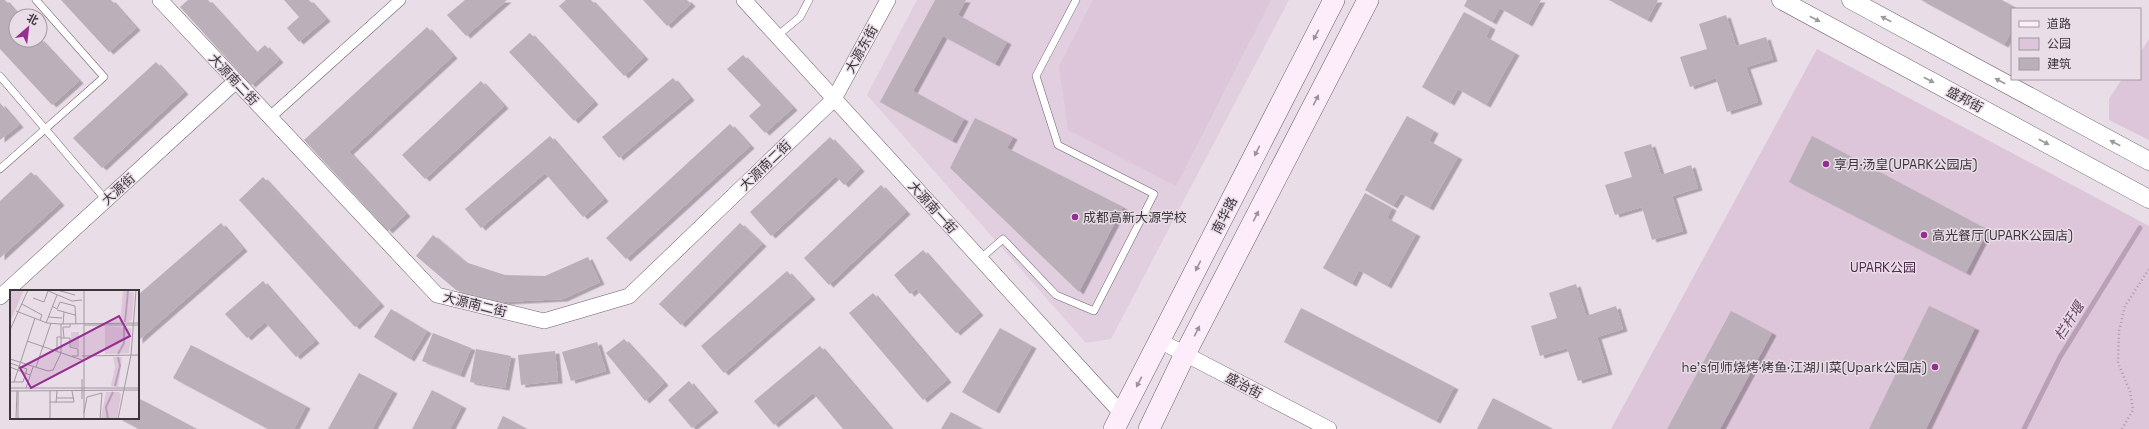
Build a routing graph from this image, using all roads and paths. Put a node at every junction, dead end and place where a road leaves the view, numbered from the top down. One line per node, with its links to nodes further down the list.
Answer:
1 (36, 0): 17 (lane)
2 (160, 0): 14 (street, 大源南二街)
3 (400, 0): 16 (street)
4 (744, 0): 12 (street, 大源南一街)
5 (809, 0): 12 (lane)
6 (888, 0): 15 (street, 大源东街)
7 (1076, 0): 22 (lane)
8 (1334, 0): 25 (main road, 南华路, one-way to 25)
9 (1368, 0): 26 (main road, one-way to 9)
10 (1781, 0): 20 (street, 盛邦街, one-way to 20)
11 (1851, 0): 18 (street, one-way to 11)
12 (777, 36): 15 (street, 大源南一街)
13 (0, 76): 17 (lane)
14 (236, 81): 16 (street, 大源南二街); 21 (street, 大源街)
15 (834, 99): 16 (street, 大源南二街); 22 (street, 大源南一街)
16 (270, 117)
17 (44, 128): 19 (lane); 21 (lane)
18 (2149, 161)
19 (0, 169)
20 (2149, 199)
21 (106, 200): 24 (street, 大源街)
22 (980, 259): 27 (street, 大源南一街)
23 (2149, 269): 30 (path)
24 (0, 297)
25 (1160, 341): 26 (street, 盛治街); 27 (main road, 南华路, one-way to 27)
26 (1185, 354): 28 (main road); 29 (street, 盛治街)
27 (1118, 422)
28 (1149, 429)
29 (1329, 429)
30 (2122, 429)

